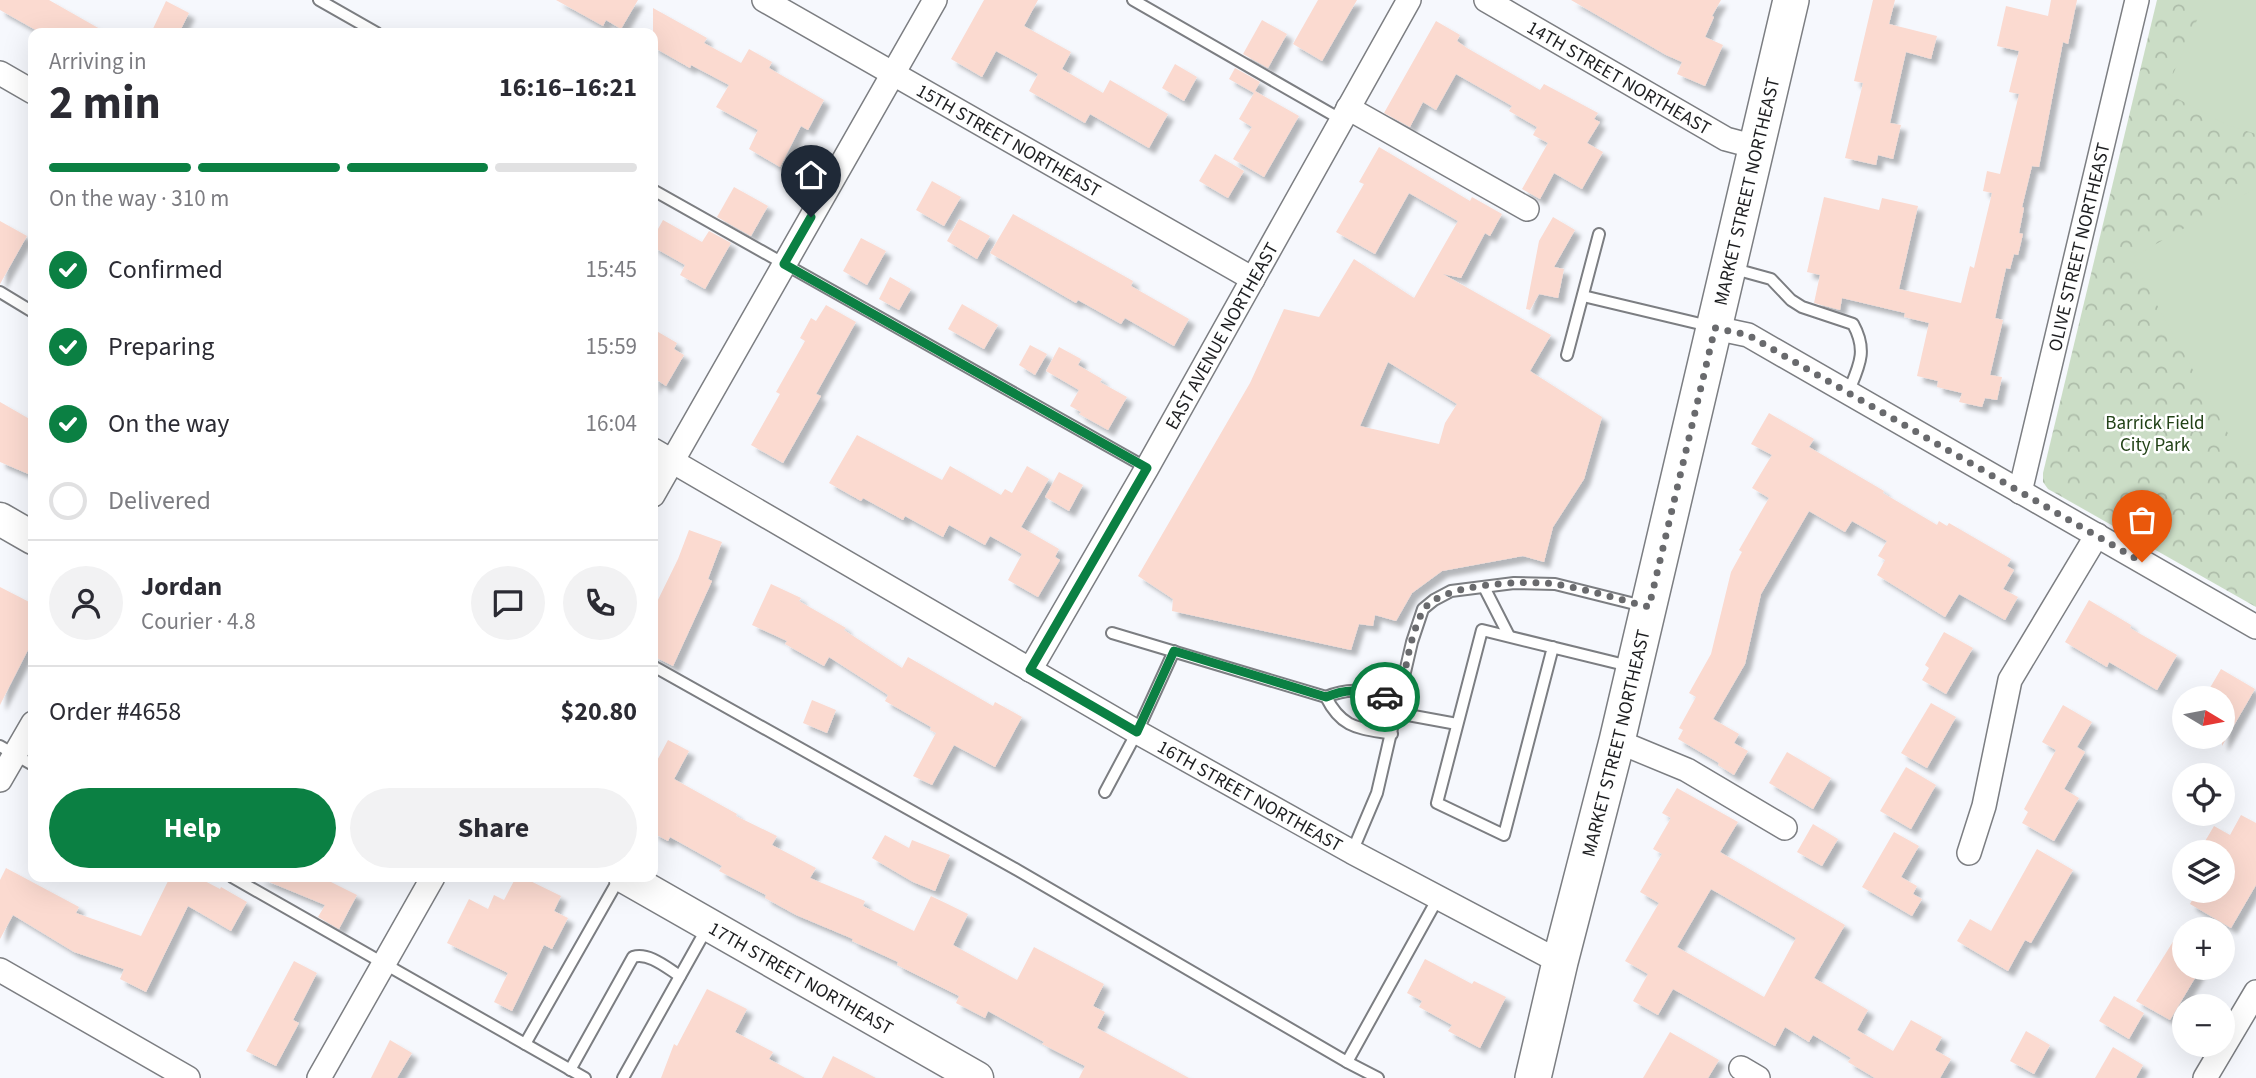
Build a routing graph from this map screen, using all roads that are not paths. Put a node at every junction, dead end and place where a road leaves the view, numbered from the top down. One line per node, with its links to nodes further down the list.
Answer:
1 (319, 0): 9 (lane)
2 (764, 0): 11 (street, 15TH STREET NORTHEAST)
3 (935, 0): 11 (street)
4 (1133, 0): 13 (lane)
5 (1409, 0): 13 (street, EAST AVENUE NORTHEAST)
6 (1486, 0): 14 (street, 14TH STREET NORTHEAST)
7 (1791, 0): 14 (main road, MARKET STREET NORTHEAST)
8 (2137, 0): 30 (street, OLIVE STREET NORTHEAST)
9 (368, 28)
10 (0, 73): 12 (street)
11 (893, 74): 18 (street); 20 (street, 15TH STREET NORTHEAST)
12 (28, 89)
13 (1345, 114): 16 (street); 20 (street, EAST AVENUE NORTHEAST)
14 (1756, 147): 19 (main road, MARKET STREET NORTHEAST)
15 (658, 193): 18 (lane)
16 (1527, 208)
17 (1599, 234): 22 (lane)
18 (784, 264): 27 (street); 28 (lane)
19 (1728, 267): 24 (main road, MARKET STREET NORTHEAST); 26 (lane)
20 (1253, 279): 28 (street, EAST AVENUE NORTHEAST)
21 (0, 292): 23 (lane)
22 (1583, 296): 24 (lane); 25 (lane)
23 (28, 309)
24 (1715, 328): 26 (street); 35 (main road, MARKET STREET NORTHEAST)
25 (1567, 355)
26 (1848, 393): 30 (street)
27 (662, 456): 29 (street); 43 (street, 16TH STREET NORTHEAST)
28 (1147, 468): 43 (street, EAST AVENUE NORTHEAST)
29 (658, 473)
30 (2020, 492): 33 (street)
31 (0, 519): 32 (main road)
32 (28, 535)
33 (2097, 535): 36 (street); 57 (street)
34 (1484, 587): 35 (lane); 38 (lane); 45 (lane)
35 (1649, 607): 41 (main road, MARKET STREET NORTHEAST)
36 (2256, 627)
37 (1112, 633): 40 (lane)
38 (1509, 636): 39 (lane); 47 (lane)
39 (1553, 647): 41 (lane); 47 (lane)
40 (1174, 651): 44 (lane); 49 (lane)
41 (1635, 667): 51 (main road, MARKET STREET NORTHEAST)
42 (658, 669): 70 (lane)
43 (1030, 670): 49 (street, 16TH STREET NORTHEAST)
44 (1326, 697): 45 (lane); 50 (lane)
45 (1399, 700): 46 (lane)
46 (1396, 713): 47 (lane); 50 (lane)
47 (1457, 724)
48 (28, 732): 52 (street)
49 (1137, 732): 54 (lane); 56 (street, 16TH STREET NORTHEAST)
50 (1392, 734): 56 (lane)
51 (1617, 741): 55 (street); 64 (main road, MARKET STREET NORTHEAST)
52 (16, 755): 53 (street)
53 (0, 780)
54 (1105, 792)
55 (1786, 828)
56 (1352, 852): 62 (street, 16TH STREET NORTHEAST)
57 (1969, 853)
58 (241, 882): 65 (lane)
59 (430, 882): 65 (street)
60 (620, 882): 69 (lane)
61 (632, 882): 63 (main road, 17TH STREET NORTHEAST)
62 (1438, 898): 64 (street, 16TH STREET NORTHEAST); 70 (lane)
63 (709, 925): 67 (lane); 76 (main road, 17TH STREET NORTHEAST)
64 (1560, 962): 78 (main road, MARKET STREET NORTHEAST)
65 (384, 963): 69 (lane); 73 (street)
66 (0, 970): 72 (street)
67 (680, 976): 71 (lane); 75 (lane)
68 (2256, 992): 79 (street)
69 (525, 1044): 71 (lane)
70 (1347, 1062): 77 (lane)
71 (570, 1069): 74 (lane)
72 (188, 1078)
73 (319, 1078)
74 (585, 1078)
75 (623, 1078)
76 (977, 1078)
77 (1378, 1078)
78 (1533, 1078)
79 (2205, 1078)

